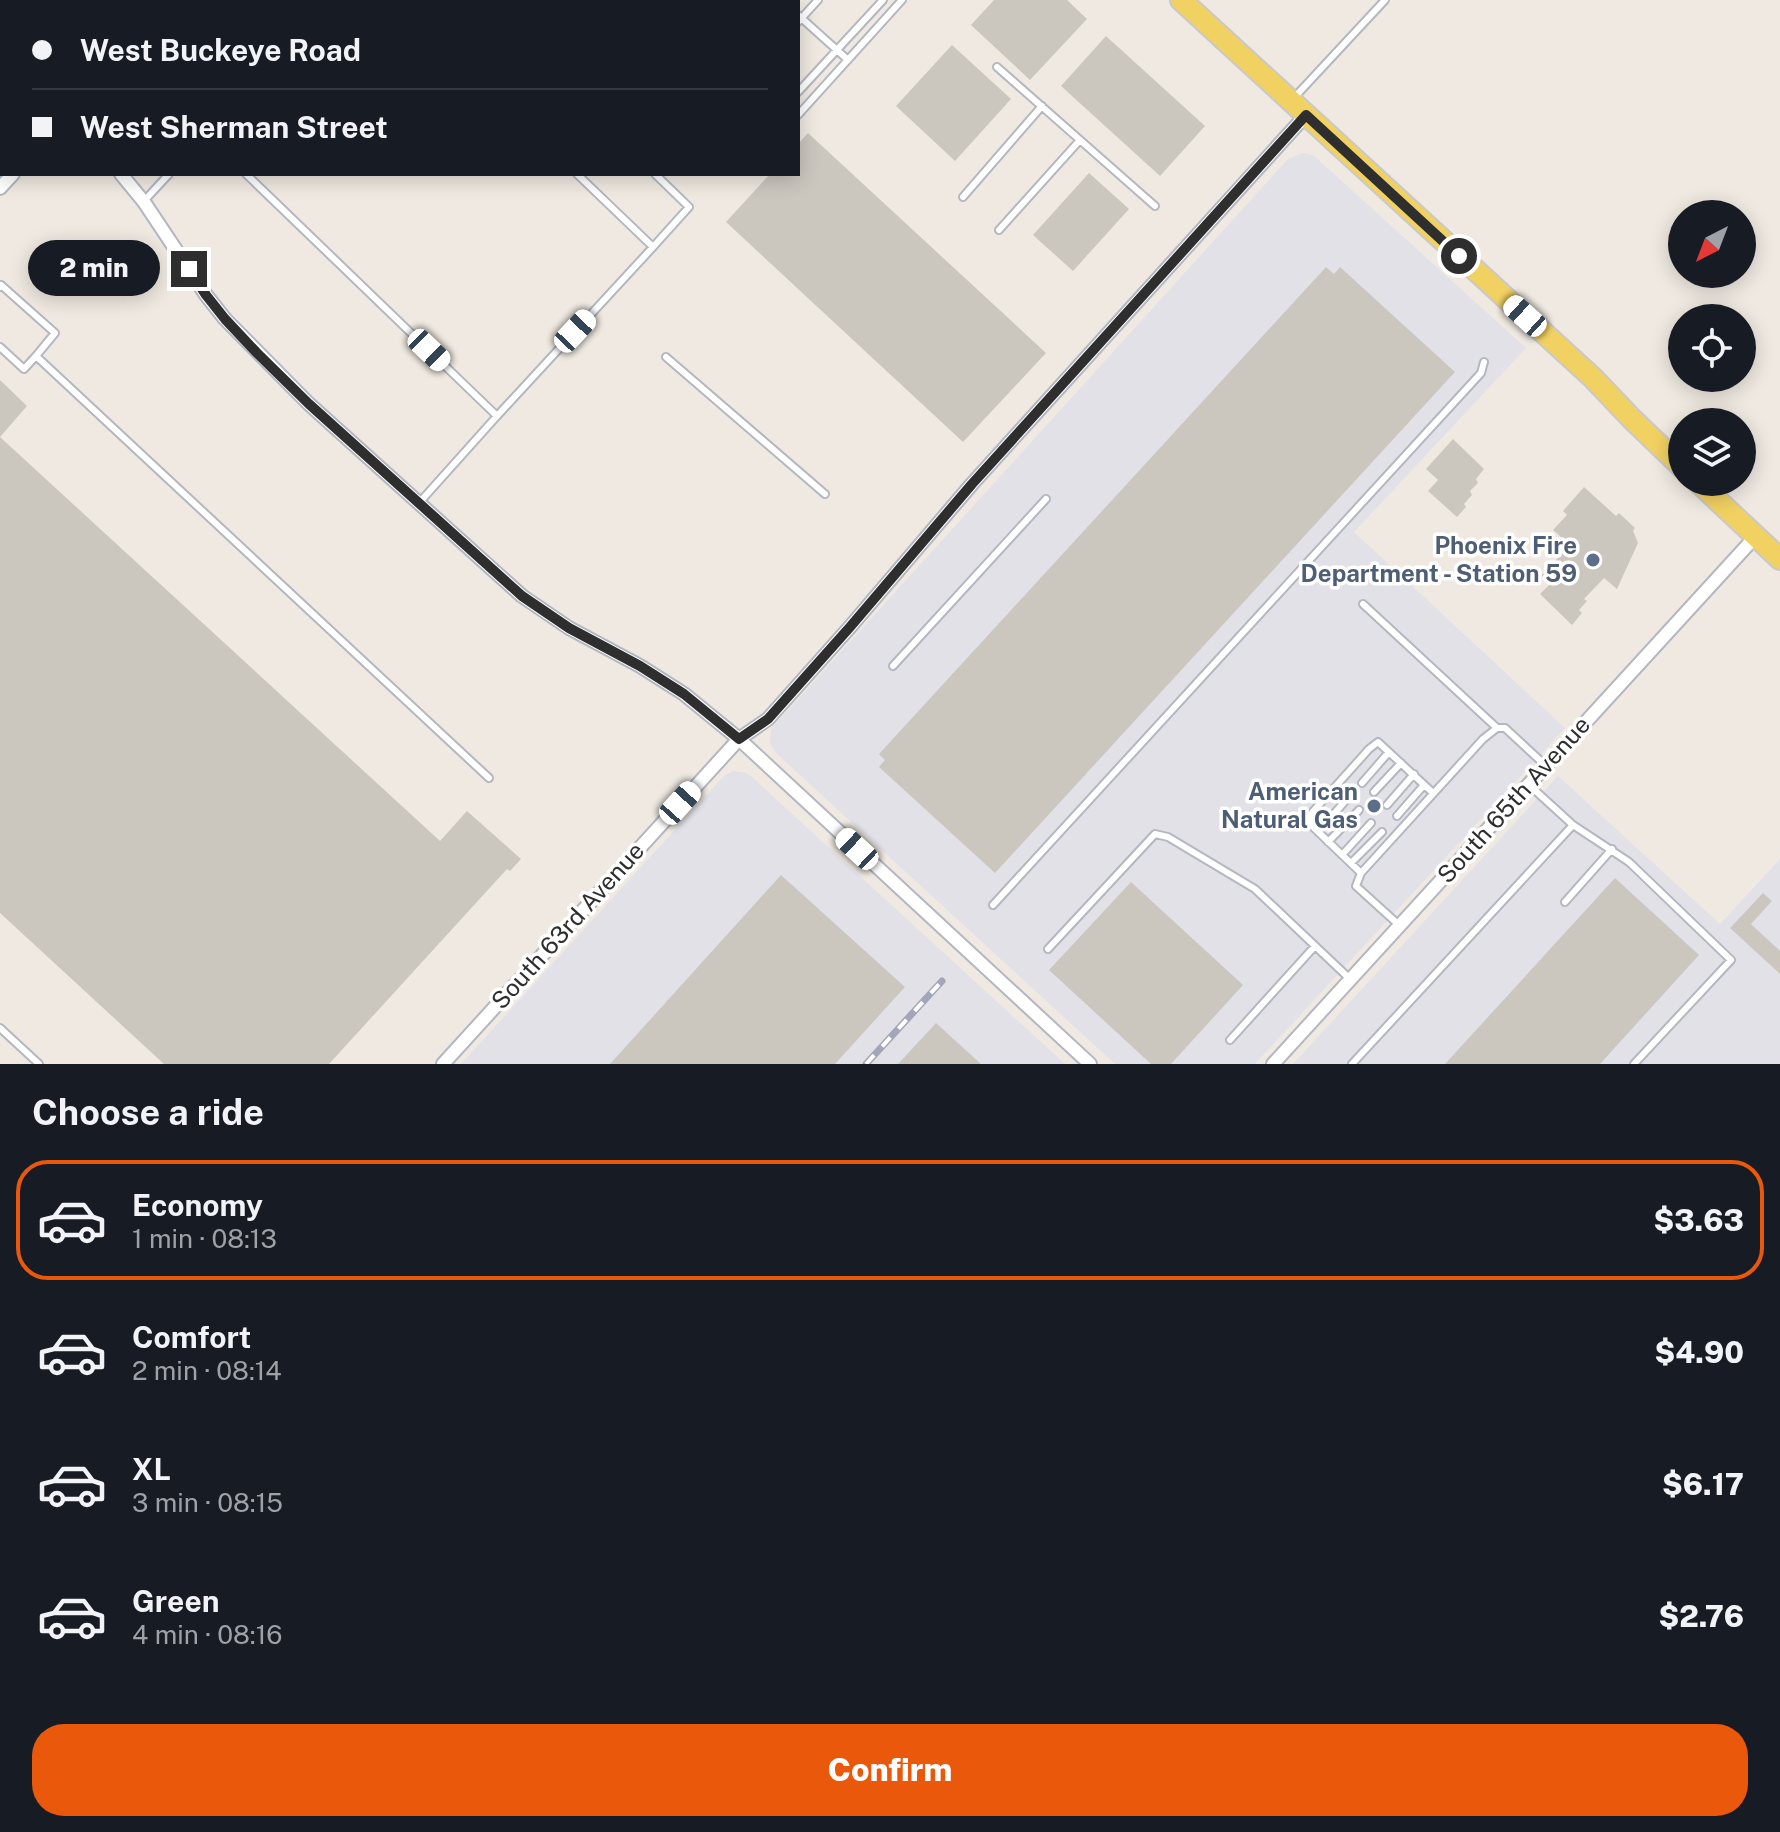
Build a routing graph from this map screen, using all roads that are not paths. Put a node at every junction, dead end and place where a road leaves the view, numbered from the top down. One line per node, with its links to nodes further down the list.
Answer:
1 (818, 0): 6 (lane)
2 (883, 0): 8 (lane)
3 (902, 0): 9 (lane)
4 (1181, 0): 13 (main road)
5 (1385, 0): 13 (lane)
6 (800, 17)
7 (800, 19): 8 (lane)
8 (837, 50): 9 (lane); 11 (lane)
9 (848, 60): 14 (lane)
10 (997, 67): 12 (lane)
11 (800, 90)
12 (1042, 106): 15 (lane); 21 (lane)
13 (1298, 108): 32 (main road); 42 (street, South 63rd Avenue)
14 (800, 113)
15 (1080, 140): 23 (lane); 24 (lane)
16 (123, 176): 22 (street)
17 (167, 176): 22 (lane)
18 (248, 176): 31 (lane)
19 (579, 176): 25 (lane)
20 (657, 176): 25 (lane)
21 (963, 197)
22 (144, 201): 36 (street)
23 (1155, 206)
24 (999, 230)
25 (653, 247): 31 (lane)
26 (0, 287): 28 (lane)
27 (0, 347): 28 (lane)
28 (36, 356): 47 (lane)
29 (666, 357): 33 (lane)
30 (1484, 362): 67 (lane)
31 (497, 416): 36 (lane)
32 (1668, 454)
33 (825, 494)
34 (1713, 496): 37 (main road)
35 (1046, 499): 40 (lane)
36 (419, 503): 42 (street)
37 (1755, 537): 38 (main road); 45 (street, South 65th Avenue)
38 (1780, 559)
39 (1363, 604): 41 (lane)
40 (893, 666)
41 (1497, 728): 45 (lane); 52 (lane)
42 (739, 739): 75 (street, South 63rd Avenue); 76 (street)
43 (1389, 752): 44 (lane); 48 (lane); 59 (lane)
44 (1401, 763): 46 (lane); 51 (lane)
45 (1545, 765): 49 (street, South 65th Avenue)
46 (1414, 774): 50 (lane); 54 (lane)
47 (489, 778)
48 (1362, 783)
49 (1528, 784): 58 (lane); 68 (street, South 65th Avenue)
50 (1424, 785): 52 (lane); 56 (lane)
51 (1374, 792)
52 (1433, 793): 65 (lane)
53 (1347, 799): 59 (lane)
54 (1387, 805)
55 (1359, 810): 61 (lane)
56 (1397, 816)
57 (1371, 823): 63 (lane)
58 (1573, 825): 62 (lane); 78 (lane)
59 (1318, 832): 61 (lane)
60 (1382, 832): 64 (lane)
61 (1328, 842): 63 (lane)
62 (1612, 849): 66 (lane); 79 (lane)
63 (1342, 855): 64 (lane)
64 (1351, 863): 65 (lane)
65 (1361, 873): 68 (lane)
66 (1565, 902)
67 (993, 905)
68 (1399, 925): 71 (street, South 65th Avenue)
69 (1315, 946): 70 (lane); 71 (lane); 73 (lane)
70 (1048, 949)
71 (1350, 979): 77 (street, South 65th Avenue)
72 (0, 1028): 74 (lane)
73 (1230, 1040)
74 (39, 1064)
75 (443, 1064)
76 (1090, 1064)
77 (1273, 1064)
78 (1352, 1064)
79 (1634, 1064)

